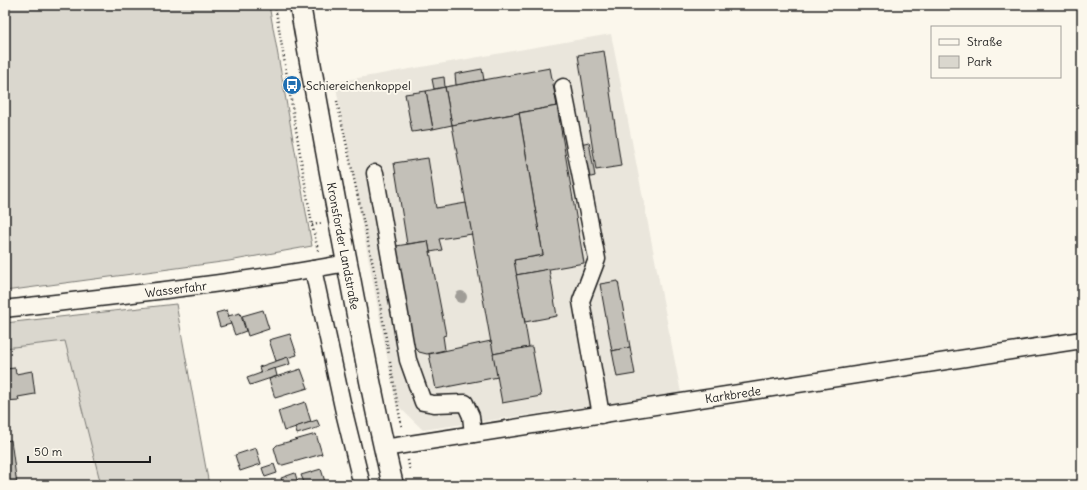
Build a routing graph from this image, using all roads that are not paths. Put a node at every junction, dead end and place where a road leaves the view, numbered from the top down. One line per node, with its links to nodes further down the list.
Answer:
1 (300, 5): 5 (main road, Kronsforder Landstraße)
2 (564, 87): 8 (street)
3 (375, 173): 9 (street)
4 (313, 262): 5 (street, Wasserfahr); 6 (street, Wasserfahr); 11 (street)
5 (347, 263): 10 (main road, Kronsforder Landstraße)
6 (5, 308)
7 (1082, 340): 8 (street, Karkbrede)
8 (601, 415): 9 (street, Karkbrede)
9 (472, 434): 10 (street, Karkbrede)
10 (384, 448): 12 (main road, Kronsforder Landstraße)
11 (362, 485)
12 (394, 485)

